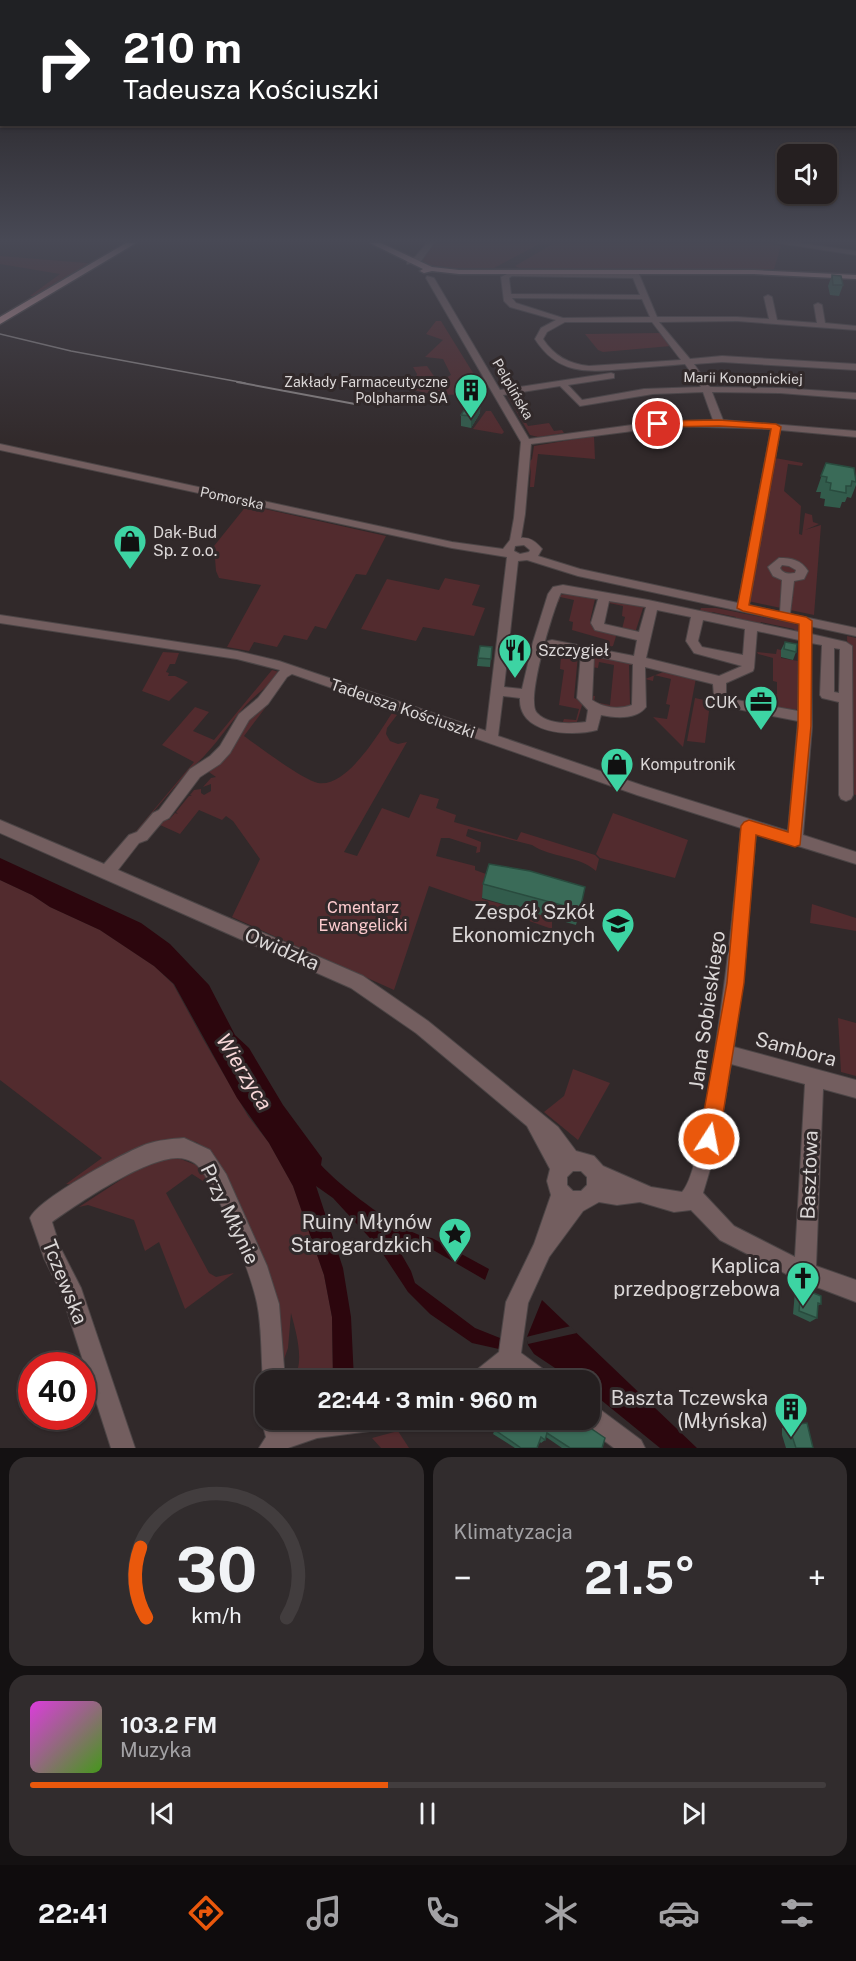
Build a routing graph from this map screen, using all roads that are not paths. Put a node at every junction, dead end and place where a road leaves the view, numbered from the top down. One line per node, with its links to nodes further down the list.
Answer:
1 (18, 311): 9 (main road)
2 (453, 311): 20 (street, Pelplińska)
3 (530, 311): 8 (street)
4 (651, 311): 7 (street)
5 (771, 311): 10 (street)
6 (819, 311): 11 (street)
7 (654, 319): 8 (street); 10 (street); 13 (street)
8 (563, 320): 13 (street)
9 (0, 321)
10 (773, 321): 11 (street)
11 (821, 325): 12 (street)
12 (856, 328)
13 (688, 360): 14 (street); 18 (street)
14 (856, 367)
15 (611, 376): 17 (street)
16 (641, 381): 19 (street)
17 (562, 383): 19 (street, Marii Konopnickiej); 20 (street)
18 (707, 389): 19 (street, Marii Konopnickiej); 21 (street, Marii Konopnickiej); 22 (street)
19 (650, 392)
20 (498, 393): 25 (street, Pelplińska)
21 (856, 396)
22 (719, 423): 23 (street); 25 (street)
23 (776, 427): 24 (street); 31 (street)
24 (856, 434)
25 (526, 442): 27 (street, Pelplińska)
26 (0, 447): 27 (street, Pomorska)
27 (520, 551): 31 (street, Pomorska); 47 (street)
28 (788, 578): 32 (street)
29 (605, 596): 30 (street); 38 (street); 48 (street)
30 (653, 605): 33 (street); 38 (street)
31 (743, 608): 35 (street, Pomorska)
32 (786, 611)
33 (698, 615): 36 (street); 44 (street)
34 (0, 619): 52 (street, Tadeusza Kościuszki)
35 (806, 621): 37 (street, Pomorska); 39 (street)
36 (751, 627): 39 (street); 44 (street)
37 (856, 632)
38 (644, 637): 43 (street)
39 (805, 638): 40 (street); 51 (street)
40 (828, 643): 49 (street); 49 (street)
41 (552, 644): 42 (street)
42 (588, 651): 43 (street); 50 (street)
43 (639, 661): 46 (street); 50 (street)
44 (748, 661): 46 (street)
45 (287, 672): 58 (street)
46 (720, 681): 51 (street)
47 (496, 691): 48 (street); 52 (street)
48 (527, 694): 50 (street)
49 (846, 699): 53 (street)
50 (595, 708)
51 (804, 717): 56 (street)
52 (489, 738): 55 (street, Tadeusza Kościuszki)
53 (846, 795)
54 (0, 826): 58 (street, Owidzka)
55 (749, 826): 56 (street, Tadeusza Kościuszki); 59 (street, Jana Sobieskiego)
56 (795, 840): 57 (street, Tadeusza Kościuszki)
57 (856, 858)
58 (106, 873): 62 (street, Owidzka)
59 (725, 1053): 60 (street, Sambora); 65 (street, Jana Sobieskiego)
60 (814, 1078): 61 (street, Sambora); 67 (street, Basztowa)
61 (856, 1089)
62 (565, 1164): 63 (street); 64 (street)
63 (595, 1183): 64 (street); 65 (street)
64 (569, 1197): 69 (street)
65 (692, 1197): 67 (street)
66 (40, 1218): 70 (street, Przy Młynie); 76 (street, Tczewska)
67 (805, 1273): 68 (street)
68 (856, 1291)
69 (509, 1358): 71 (street); 72 (street)
70 (273, 1370)
71 (494, 1370)
72 (525, 1370)
73 (600, 1423): 77 (street)
74 (304, 1430): 75 (street)
75 (274, 1435)
76 (123, 1448)
77 (633, 1448)

